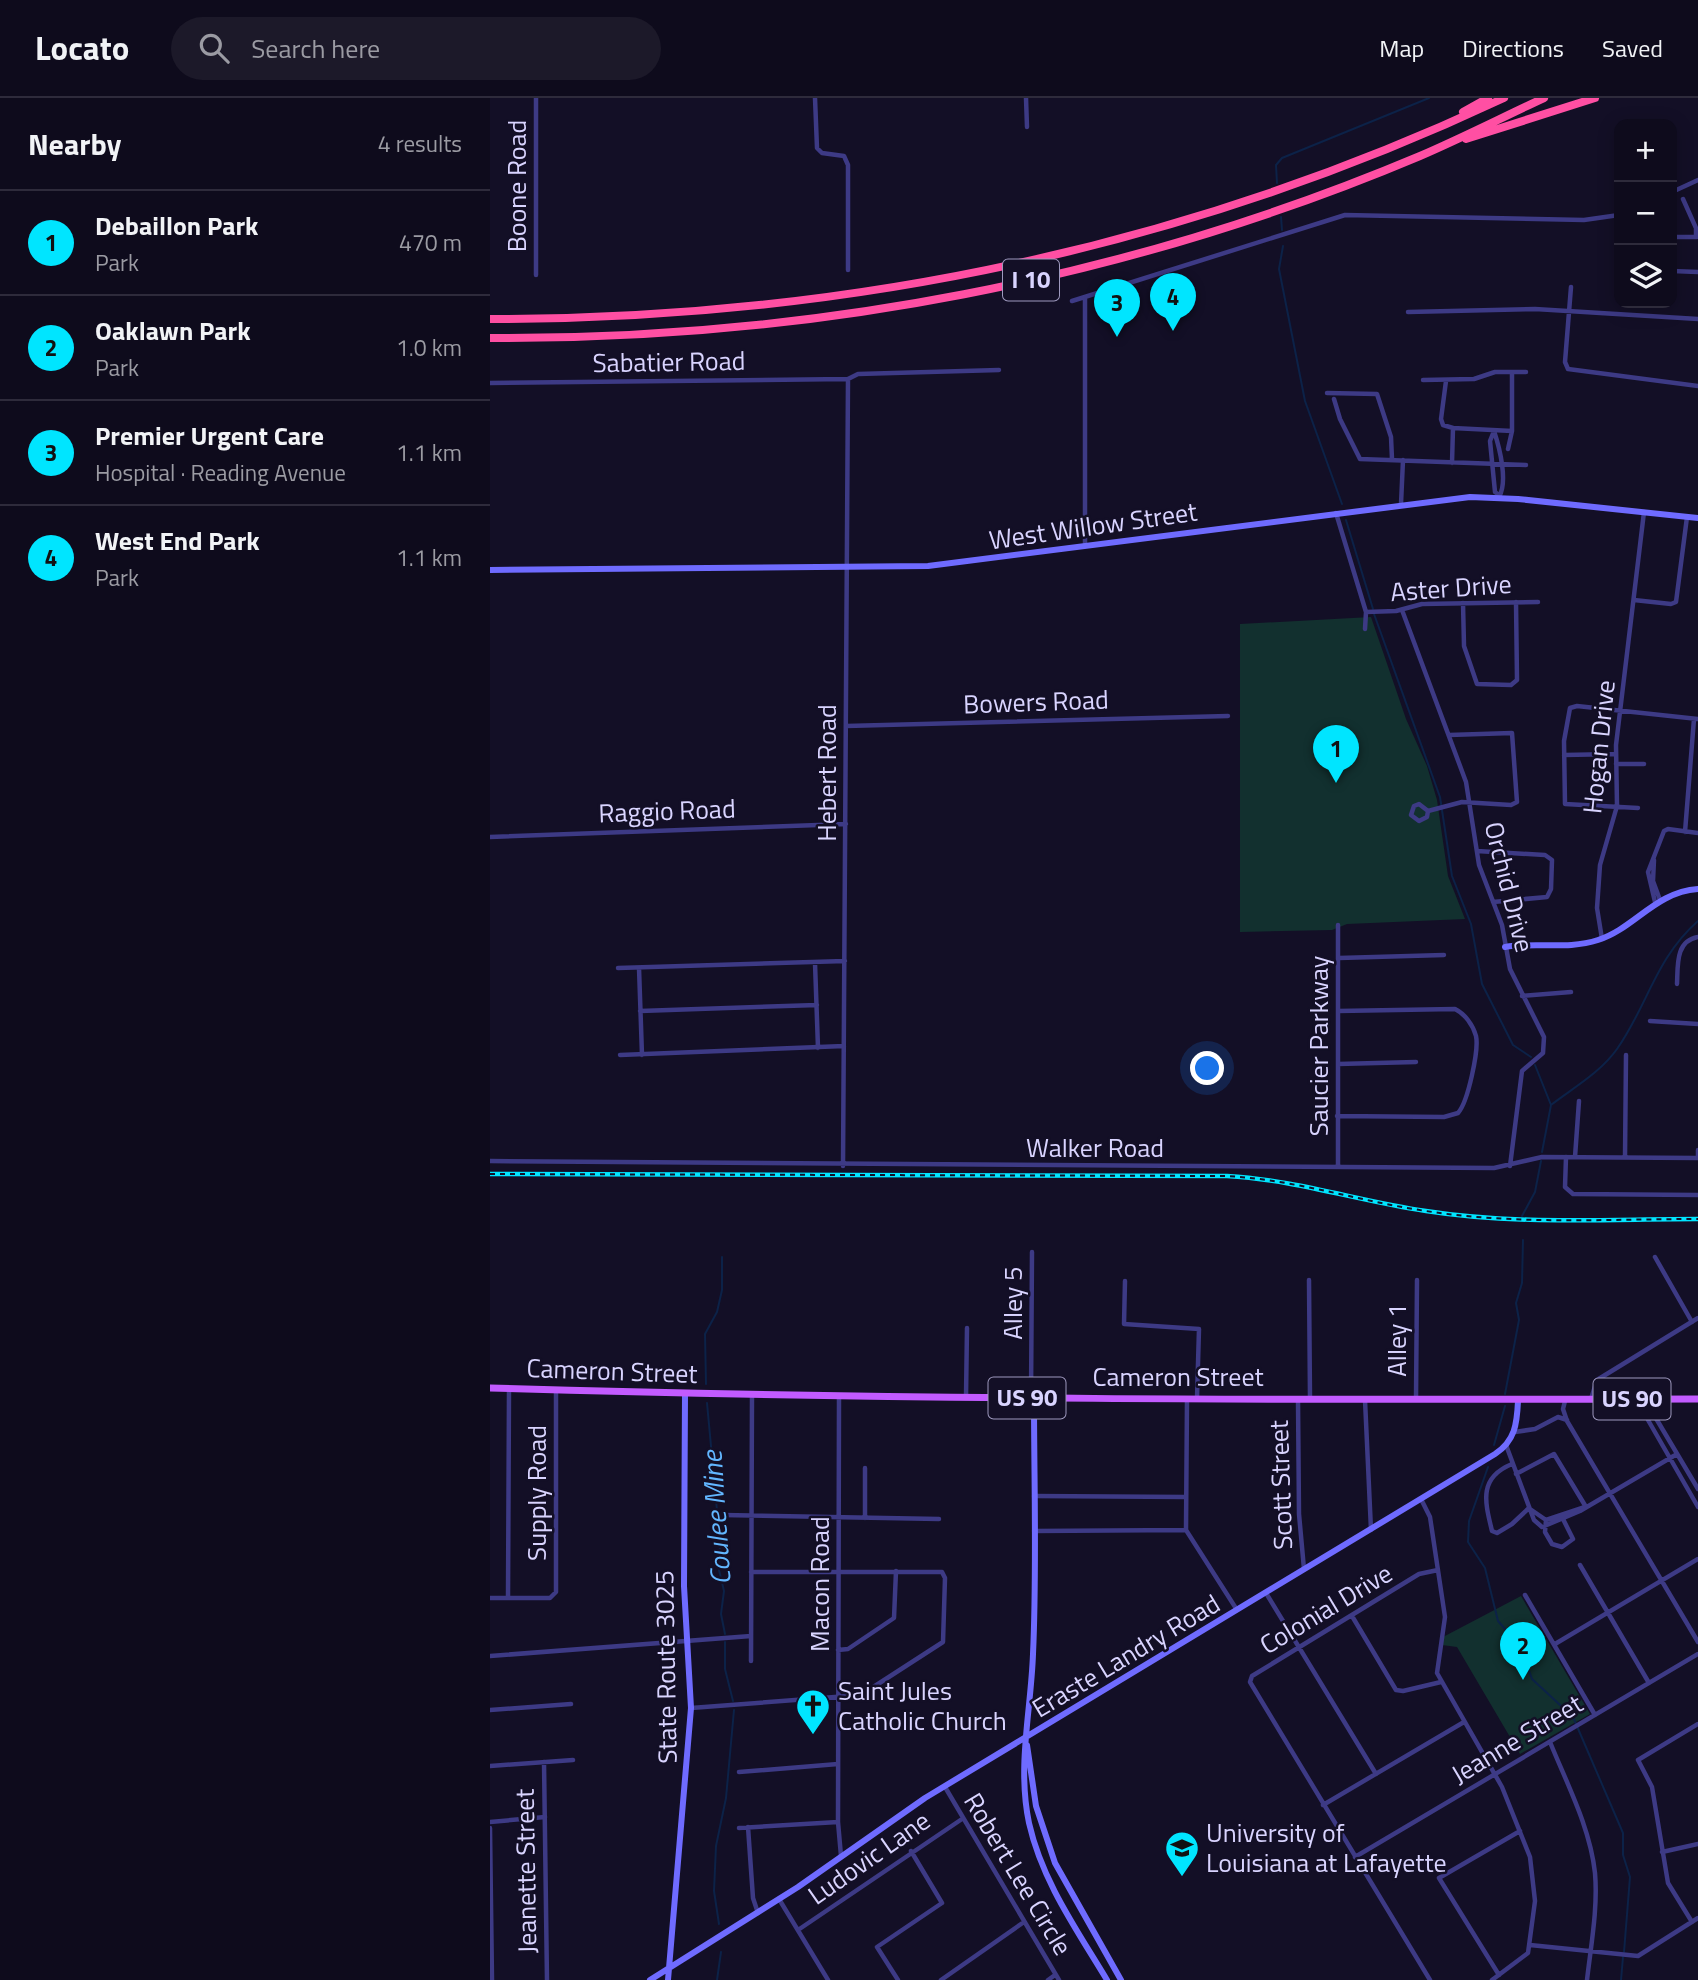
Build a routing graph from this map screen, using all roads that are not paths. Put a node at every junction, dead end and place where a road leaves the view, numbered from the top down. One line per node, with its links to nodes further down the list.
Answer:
1 (536, 98): 20 (street, Boone Road)
2 (815, 98): 17 (street)
3 (1026, 98): 8 (street)
4 (1488, 98): 9 (highway)
5 (1504, 98): 9 (highway, I 10)
6 (1544, 98): 10 (highway, I 10)
7 (1595, 98): 10 (highway)
8 (1027, 127)
9 (1404, 141): 26 (highway, I 10)
10 (1420, 156): 28 (highway, I 10)
11 (1698, 180): 12 (street)
12 (1677, 190)
13 (1683, 199): 16 (street)
14 (1614, 216): 22 (street)
15 (1677, 237): 16 (street)
16 (1697, 237)
17 (848, 270)
18 (1677, 271): 19 (street)
19 (1698, 272)
20 (536, 275)
21 (1571, 288): 24 (street)
22 (1085, 297): 23 (street); 57 (street)
23 (1072, 301)
24 (1569, 311): 25 (street); 27 (street); 36 (street)
25 (1408, 312)
26 (490, 319)
27 (1698, 320)
28 (490, 338)
29 (999, 370): 32 (street, Sabatier Road)
30 (1512, 372): 31 (street); 34 (street); 41 (street)
31 (1526, 372)
32 (848, 379): 35 (street, Sabatier Road); 58 (street, Hebert Road)
33 (1423, 380): 34 (street)
34 (1446, 381): 39 (street)
35 (490, 383)
36 (1698, 386)
37 (1327, 393): 43 (street)
38 (1334, 399): 43 (street)
39 (1453, 428): 40 (street); 45 (street)
40 (1494, 431): 41 (street); 46 (street); 47 (street)
41 (1512, 431): 42 (street)
42 (1508, 449)
43 (1392, 459): 44 (street)
44 (1403, 460): 45 (street); 52 (street)
45 (1452, 463): 46 (street)
46 (1493, 465): 47 (street); 50 (street)
47 (1502, 465): 48 (street); 49 (street)
48 (1526, 465)
49 (1502, 475): 50 (street); 51 (street)
50 (1493, 479): 51 (street)
51 (1499, 496): 52 (street, West Willow Street); 53 (street, West Willow Street)
52 (1401, 504): 54 (street, West Willow Street)
53 (1644, 512): 55 (street, West Willow Street); 60 (street, Hogan Drive)
54 (1336, 513): 57 (street, West Willow Street); 65 (street, Aster Drive)
55 (1687, 517): 56 (street, West Willow Street); 60 (street)
56 (1698, 518)
57 (1086, 546): 58 (street, West Willow Street)
58 (847, 568): 59 (street, West Willow Street); 70 (street, Hebert Road)
59 (490, 570)
60 (1634, 600): 67 (street, Hogan Drive)
61 (1516, 602): 62 (street, Aster Drive); 63 (street, Aster Drive); 63 (street)
62 (1538, 602)
63 (1463, 603): 64 (street, Aster Drive)
64 (1402, 610): 65 (street, Aster Drive); 71 (street, Orchid Drive)
65 (1366, 612): 66 (street, Aster Drive)
66 (1364, 628)
67 (1620, 712): 69 (street); 72 (street, Hogan Drive); 73 (street)
68 (1228, 716): 70 (street, Bowers Road)
69 (1696, 719): 81 (street)
70 (846, 726): 80 (street, Hebert Road)
71 (1449, 735): 76 (street, Orchid Drive); 76 (street)
72 (1616, 754): 73 (street); 74 (street, Hogan Drive)
73 (1564, 755): 77 (street)
74 (1616, 764): 75 (street); 77 (street, Hogan Drive)
75 (1644, 764)
76 (1469, 802): 79 (street); 84 (street, Orchid Drive)
77 (1618, 806): 78 (street); 90 (street, Hogan Drive)
78 (1638, 808)
79 (1428, 811)
80 (846, 824): 83 (street, Raggio Road); 94 (street, Hebert Road)
81 (1685, 832): 82 (street); 86 (street)
82 (1698, 833)
83 (490, 837)
84 (1477, 851): 87 (street, Orchid Drive); 87 (street)
85 (1698, 889): 86 (street)
86 (1658, 901): 90 (street)
87 (1493, 902): 91 (street, Orchid Drive)
88 (1338, 925): 93 (street, Saucier Parkway)
89 (1698, 937): 98 (street)
90 (1602, 939): 91 (street)
91 (1506, 947): 100 (street, Orchid Drive)
92 (1444, 955): 93 (street)
93 (1339, 958): 103 (street, Saucier Parkway)
94 (845, 961): 95 (street); 106 (street, Hebert Road)
95 (816, 963): 97 (street); 101 (street)
96 (618, 968): 97 (street)
97 (639, 968): 102 (street)
98 (1677, 984)
99 (1571, 992): 100 (street)
100 (1522, 996): 122 (street, Orchid Drive)
101 (817, 1005): 102 (street); 107 (street)
102 (640, 1011): 109 (street)
103 (1338, 1011): 112 (street, Saucier Parkway); 114 (street)
104 (1650, 1021): 105 (street)
105 (1698, 1024)
106 (844, 1046): 107 (street); 121 (street, Hebert Road)
107 (818, 1048): 109 (street)
108 (620, 1055): 109 (street)
109 (642, 1055)
110 (1626, 1055): 118 (street)
111 (1416, 1062): 112 (street)
112 (1338, 1064): 114 (street, Saucier Parkway)
113 (1579, 1101): 117 (street)
114 (1337, 1116): 123 (street, Saucier Parkway)
115 (1698, 1150): 119 (street)
116 (1566, 1157): 117 (street, Walker Road); 122 (street, Walker Road); 124 (street)
117 (1576, 1157): 118 (street, Walker Road)
118 (1625, 1157): 119 (street, Walker Road)
119 (1698, 1158)
120 (490, 1161): 121 (street, Walker Road)
121 (844, 1166): 123 (street, Walker Road)
122 (1510, 1166): 123 (street, Walker Road)
123 (1338, 1167)
124 (1698, 1195)
125 (1032, 1252): 140 (street, Alley 5)
126 (1655, 1257): 131 (street)
127 (1308, 1280): 144 (street)
128 (1417, 1280): 146 (street, Alley 1)
129 (1125, 1281): 142 (street)
130 (1698, 1318): 131 (street)
131 (1692, 1322): 148 (street)
132 (967, 1328): 139 (street)
133 (490, 1388): 134 (main road, Cameron Street / US 90)
134 (509, 1389): 135 (main road, Cameron Street / US 90); 189 (street)
135 (556, 1390): 136 (main road, Cameron Street / US 90); 189 (street, Supply Road)
136 (685, 1394): 137 (main road, Cameron Street / US 90); 194 (street, State Route 3025)
137 (752, 1395): 138 (main road, Cameron Street / US 90); 168 (street)
138 (839, 1397): 139 (main road, Cameron Street / US 90); 169 (street, Macon Road)
139 (966, 1398): 140 (main road, Cameron Street / US 90)
140 (1033, 1398): 141 (main road, Cameron Street / US 90); 161 (street)
141 (1187, 1398): 142 (main road, Cameron Street / US 90); 162 (street)
142 (1197, 1398): 143 (main road, Cameron Street / US 90)
143 (1298, 1399): 144 (main road, Cameron Street / US 90); 180 (street, Scott Street)
144 (1310, 1399): 145 (main road, Cameron Street / US 90)
145 (1365, 1399): 146 (main road, Cameron Street / US 90); 176 (street)
146 (1416, 1399): 149 (main road, Cameron Street / US 90)
147 (1698, 1399): 148 (main road, Cameron Street / US 90)
148 (1591, 1400): 150 (main road, Cameron Street / US 90)
149 (1518, 1401): 150 (main road, Cameron Street / US 90); 152 (street, Eraste Landry Road)
150 (1565, 1401): 151 (street)
151 (1567, 1421): 152 (street); 160 (street)
152 (1515, 1432): 153 (street, Eraste Landry Road)
153 (1506, 1445): 156 (street); 163 (street, Eraste Landry Road)
154 (1677, 1454): 155 (street); 155 (street); 159 (street)
155 (1669, 1458): 160 (street); 165 (street)
156 (1512, 1464): 158 (street); 166 (street)
157 (865, 1468): 171 (street)
158 (1516, 1474): 164 (street); 166 (street)
159 (1698, 1489)
160 (1610, 1493): 164 (street); 185 (street)
161 (1034, 1496): 162 (street); 177 (street)
162 (1186, 1497): 175 (street)
163 (1421, 1499): 176 (street, Eraste Landry Road); 181 (street)
164 (1586, 1507): 170 (street)
165 (1698, 1507)
166 (1529, 1508): 173 (street); 174 (street)
167 (723, 1515): 168 (street)
168 (751, 1515): 169 (street); 183 (street)
169 (839, 1517): 171 (street); 184 (street, Macon Road)
170 (1562, 1517): 173 (street); 174 (street); 174 (street)
171 (866, 1518): 172 (street)
172 (939, 1519)
173 (1546, 1520): 174 (street)
174 (1545, 1527)
175 (1186, 1530): 177 (street); 190 (street)
176 (1371, 1530): 180 (street, Eraste Landry Road)
177 (1034, 1531): 211 (street)
178 (1698, 1559): 185 (street)
179 (1580, 1565): 191 (street)
180 (1304, 1570): 186 (street, Eraste Landry Road)
181 (1438, 1570): 192 (street, Colonial Drive); 202 (street)
182 (896, 1571): 184 (street); 198 (street); 204 (street)
183 (751, 1572): 184 (street); 193 (street)
184 (839, 1574): 198 (street, Macon Road)
185 (1662, 1581): 191 (street); 195 (street)
186 (1266, 1593): 190 (street, Eraste Landry Road); 197 (street)
187 (1524, 1595): 196 (street)
188 (490, 1598): 189 (street)
189 (508, 1598)
190 (1237, 1611): 211 (street, Eraste Landry Road)
191 (1608, 1613): 196 (street); 203 (street)
192 (1352, 1616): 197 (street, Colonial Drive); 202 (street)
193 (751, 1636): 194 (street); 201 (street)
194 (687, 1641): 200 (street); 206 (street, State Route 3025)
195 (1698, 1642)
196 (1555, 1644): 208 (street)
197 (1299, 1648): 218 (street); 221 (street, Colonial Drive)
198 (838, 1650): 204 (street, Macon Road)
199 (1698, 1654): 203 (street, Jeanne Street)
200 (490, 1656)
201 (751, 1661)
202 (1441, 1682): 209 (street)
203 (1649, 1683): 208 (street, Jeanne Street)
204 (838, 1697): 206 (street); 215 (street, Macon Road)
205 (571, 1704): 207 (street)
206 (691, 1708): 243 (street, State Route 3025)
207 (490, 1710)
208 (1595, 1715): 212 (street, Jeanne Street)
209 (1464, 1722): 218 (street); 219 (street)
210 (1698, 1724): 232 (street)
211 (1027, 1739): 220 (street, Eraste Landry Road); 244 (street); 247 (street)
212 (1550, 1742): 219 (street, Jeanne Street); 242 (street)
213 (573, 1760): 214 (street)
214 (544, 1762): 216 (street); 222 (street, Jeanette Street)
215 (838, 1764): 217 (street); 225 (street, Macon Road)
216 (490, 1766)
217 (739, 1772)
218 (1376, 1774): 221 (street)
219 (1495, 1774): 229 (street); 234 (street, Jeanne Street)
220 (945, 1787): 223 (street, Robert Lee Circle); 233 (street, Eraste Landry Road)
221 (1323, 1805): 234 (street, Colonial Drive)
222 (545, 1817): 224 (street); 249 (street, Jeanette Street)
223 (962, 1819): 231 (street, Ludovic Lane); 238 (street, Robert Lee Circle)
224 (490, 1822)
225 (838, 1822): 226 (street); 233 (street, Macon Road)
226 (748, 1827): 228 (street); 236 (street)
227 (490, 1828): 248 (street)
228 (739, 1828)
229 (1520, 1831): 241 (street); 245 (street)
230 (1698, 1844): 232 (street)
231 (911, 1851): 240 (street, Ludovic Lane); 253 (street)
232 (1662, 1852): 239 (street)
233 (841, 1856): 235 (street, Eraste Landry Road)
234 (1355, 1857): 257 (street, Colonial Drive)
235 (779, 1899): 236 (street, Eraste Landry Road); 240 (street)
236 (758, 1913): 243 (street, Eraste Landry Road)
237 (1698, 1918): 239 (street)
238 (1024, 1922): 246 (street, Robert Lee Circle); 254 (street)
239 (1692, 1922): 242 (street)
240 (798, 1930): 252 (street)
241 (1530, 1945): 242 (street); 245 (street)
242 (1590, 1952): 259 (street)
243 (669, 1968): 250 (street, Eraste Landry Road); 251 (street, State Route 3025)
244 (1115, 1972): 247 (street); 256 (street)
245 (1499, 1975): 258 (street)
246 (1057, 1977): 255 (street)
247 (1106, 1979)
248 (492, 1980)
249 (547, 1980)
250 (650, 1980)
251 (668, 1980)
252 (828, 1980)
253 (898, 1980)
254 (941, 1980)
255 (1048, 1980)
256 (1121, 1980)
257 (1430, 1980)
258 (1492, 1980)
259 (1587, 1980)

